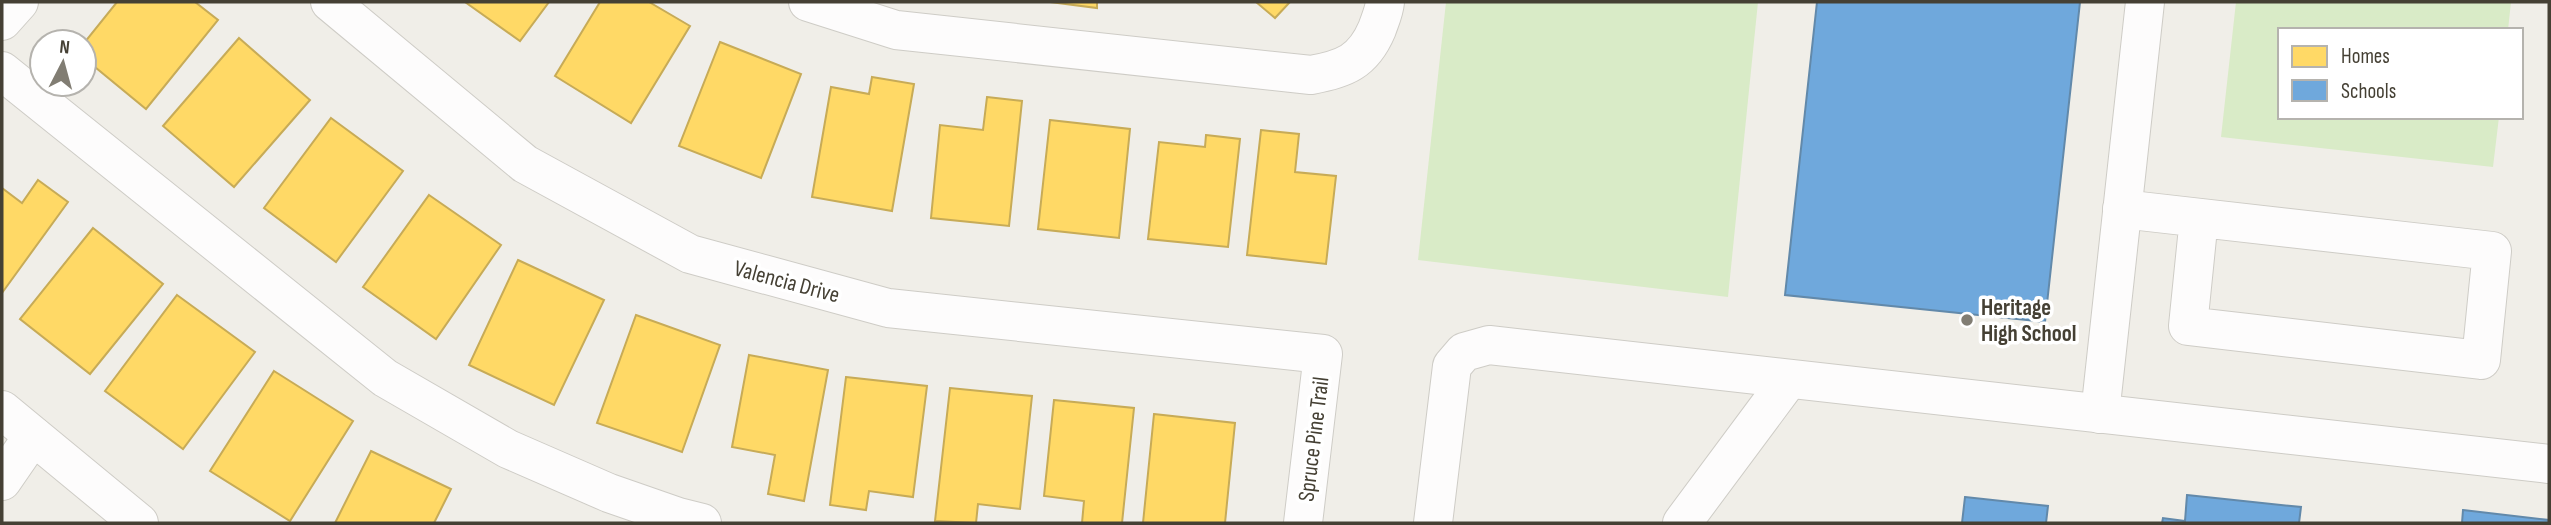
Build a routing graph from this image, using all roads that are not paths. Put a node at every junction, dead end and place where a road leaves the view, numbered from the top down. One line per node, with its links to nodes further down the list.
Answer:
1 (19, 2): 6 (street)
2 (330, 2): 10 (street, Valencia Drive)
3 (808, 2): 4 (street)
4 (1385, 2)
5 (2145, 2): 8 (street)
6 (2, 21)
7 (2, 71): 18 (street)
8 (2122, 209): 9 (street); 13 (street)
9 (2199, 218): 9 (street)
10 (1324, 354): 19 (street, Spruce Pine Trail)
11 (1789, 379): 13 (street); 20 (street); 21 (street)
12 (2, 410): 14 (street)
13 (2100, 414): 15 (street)
14 (33, 436): 16 (street); 17 (street)
15 (2549, 464)
16 (2, 481)
17 (139, 523)
18 (702, 523)
19 (1303, 523)
20 (1433, 523)
21 (1682, 523)

